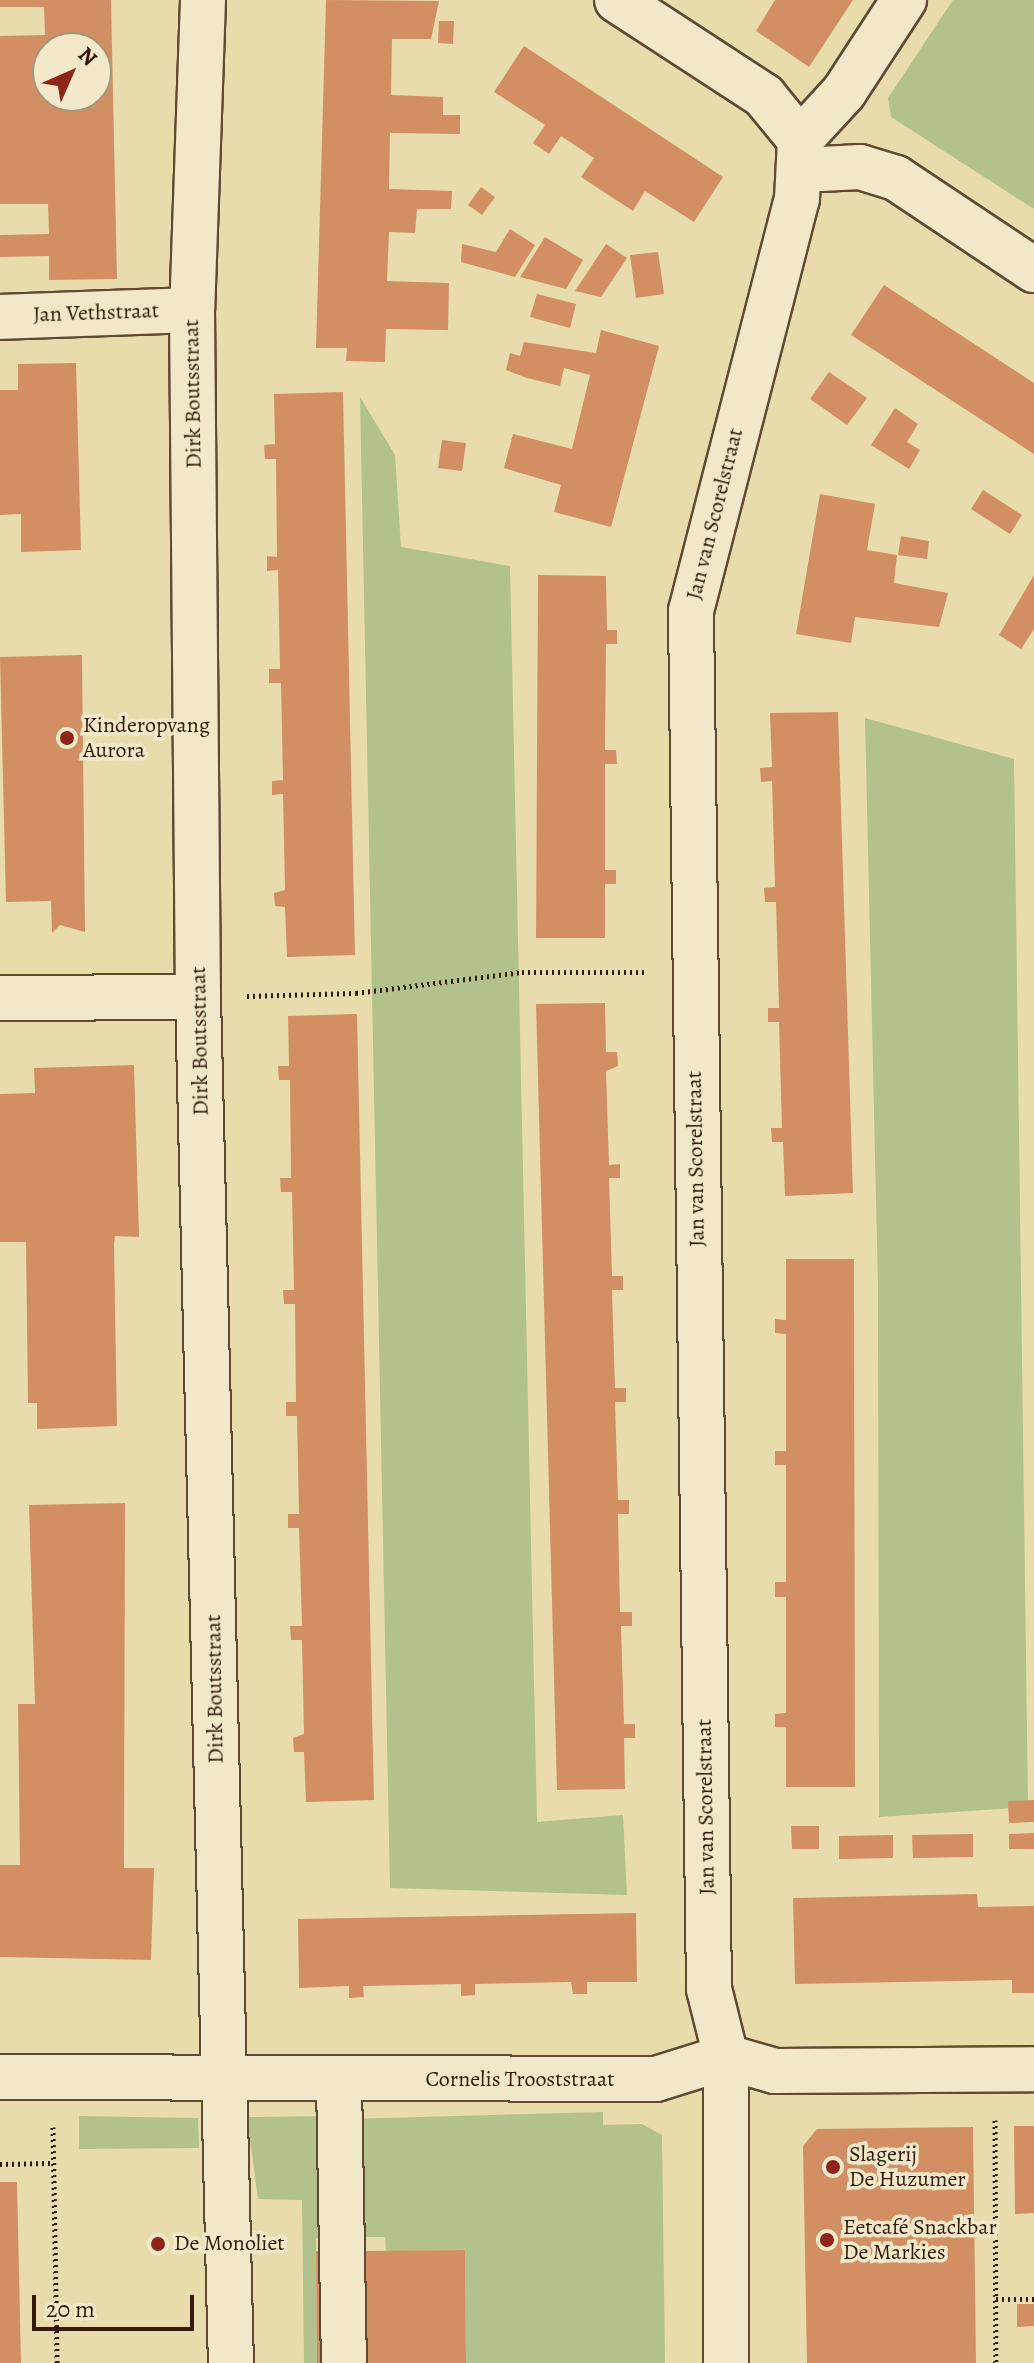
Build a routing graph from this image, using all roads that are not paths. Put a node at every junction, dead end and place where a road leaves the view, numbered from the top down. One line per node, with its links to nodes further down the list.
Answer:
1 (203, 0): 6 (street, Dirk Boutsstraat)
2 (617, 0): 4 (street)
3 (904, 0): 4 (street, Jan van Scorelstraat)
4 (801, 155): 5 (street); 10 (street, Jan van Scorelstraat)
5 (1034, 270)
6 (192, 310): 7 (street, Jan Vethstraat); 8 (street, Dirk Boutsstraat)
7 (0, 317)
8 (198, 997): 9 (street); 14 (street, Dirk Boutsstraat)
9 (0, 998)
10 (726, 2057): 11 (street); 13 (street, Cornelis Trooststraat); 17 (street, Jan van Scorelstraat)
11 (1014, 2069)
12 (0, 2077): 14 (street, Cornelis Trooststraat)
13 (339, 2081): 14 (street, Cornelis Trooststraat); 16 (street)
14 (225, 2083): 15 (street, Dirk Boutsstraat)
15 (231, 2363)
16 (344, 2363)
17 (726, 2363)

